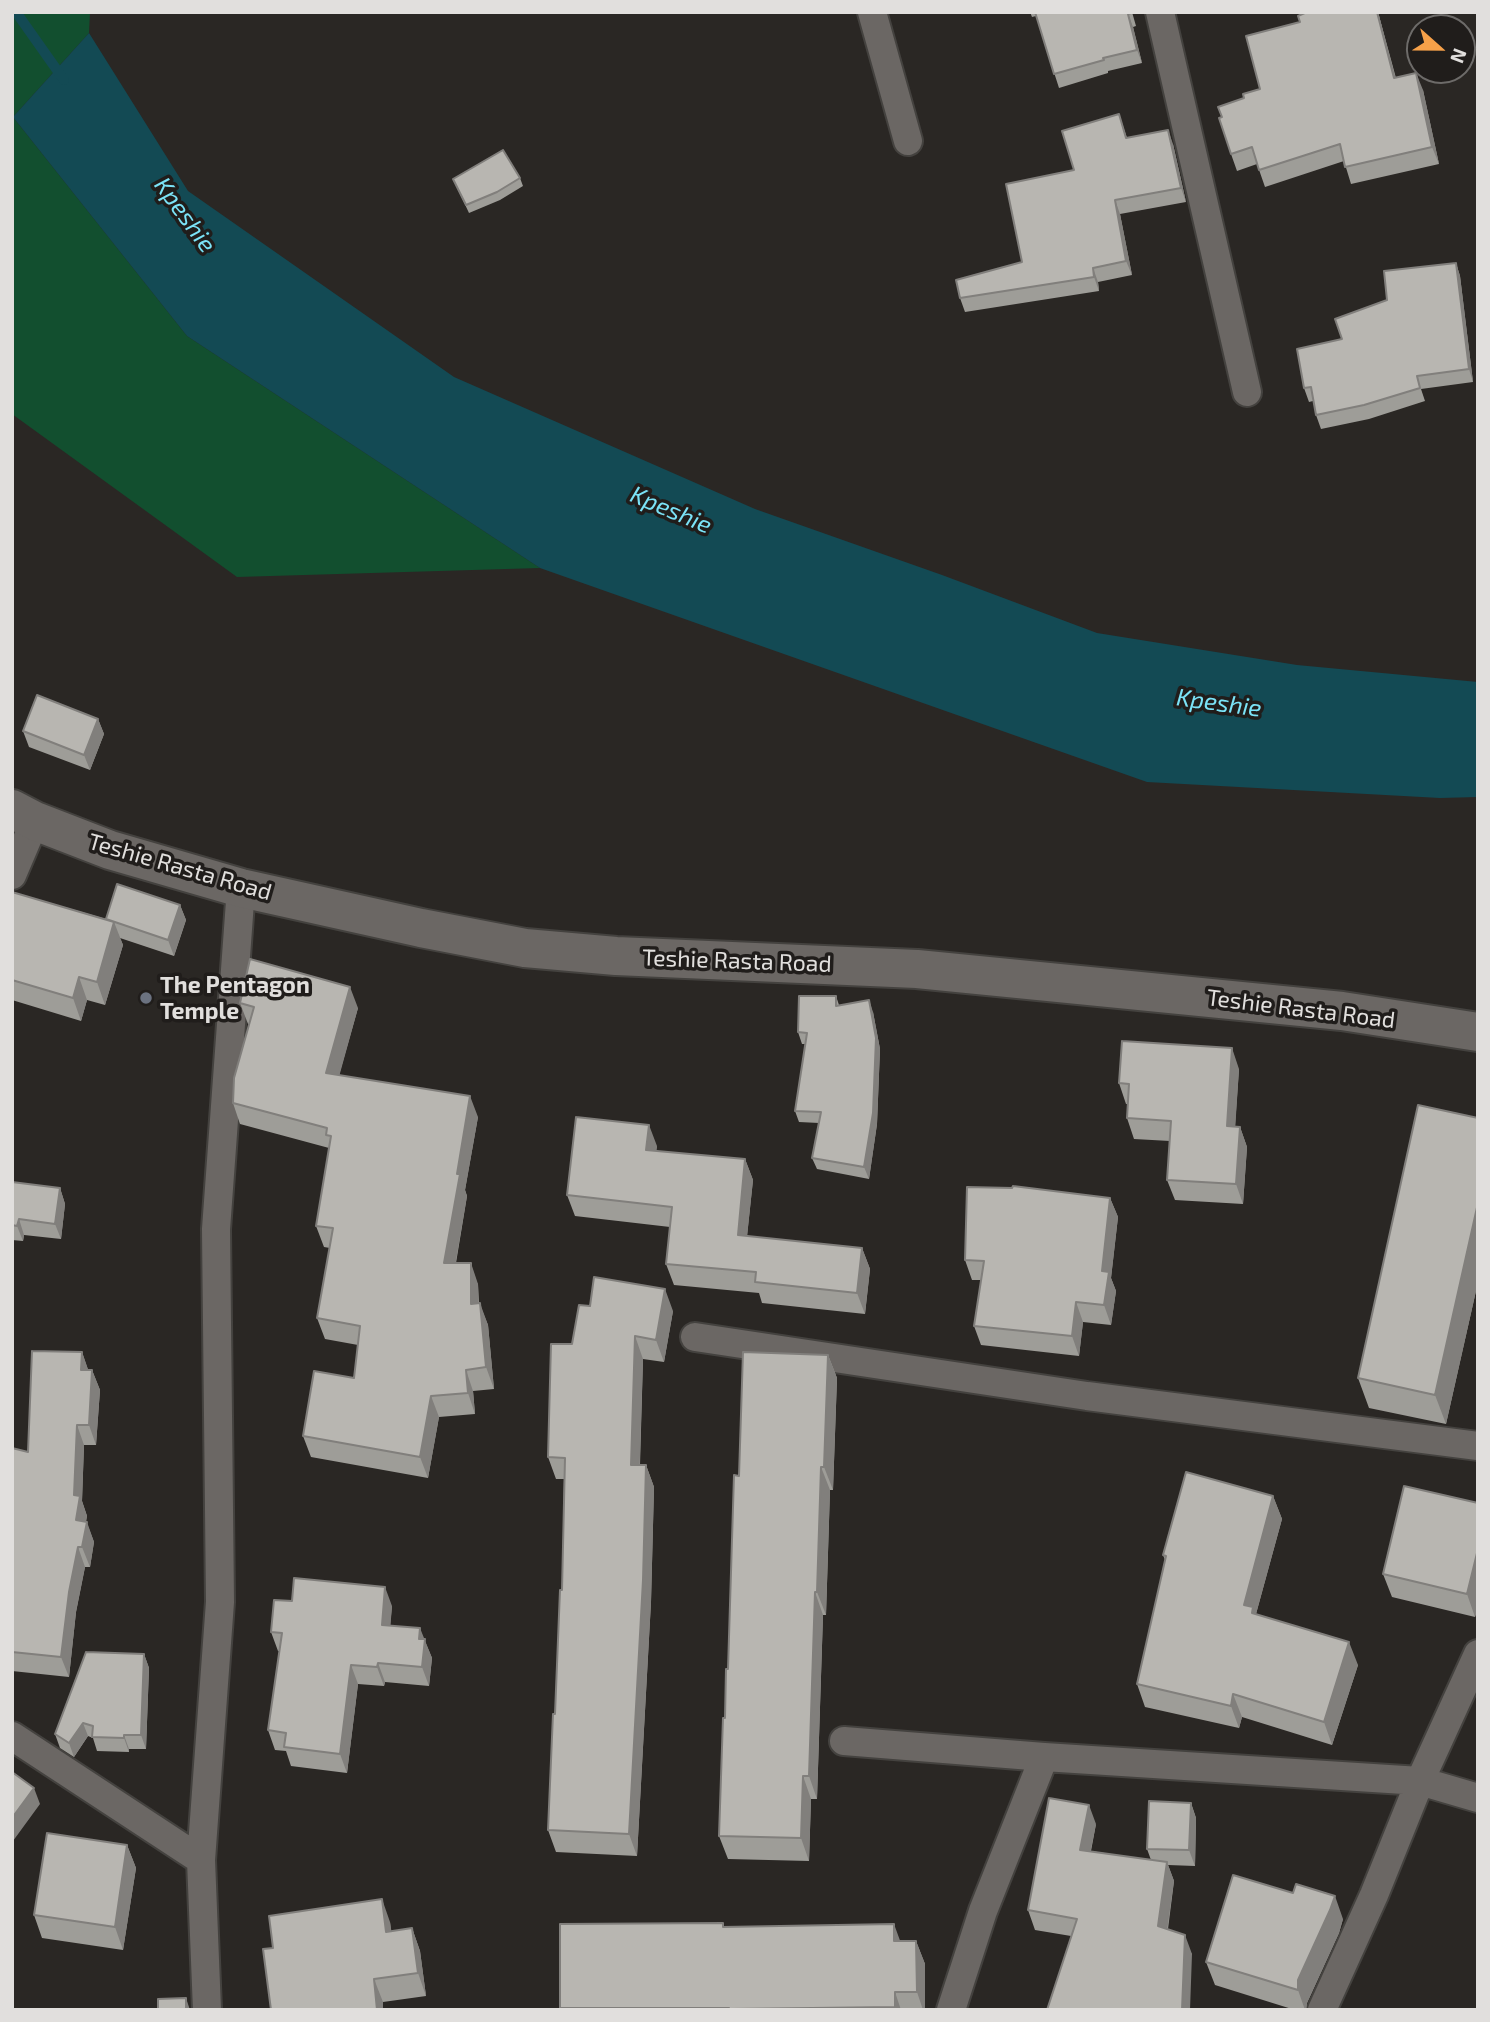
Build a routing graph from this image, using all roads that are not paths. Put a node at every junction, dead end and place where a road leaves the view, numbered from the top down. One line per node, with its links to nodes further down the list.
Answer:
1 (872, 12): 3 (street)
2 (1160, 12): 4 (street)
3 (908, 141)
4 (1247, 392)
5 (24, 815): 6 (street); 7 (main road, Teshie Rasta Road)
6 (12, 875)
7 (241, 888): 8 (main road, Teshie Rasta Road); 17 (street)
8 (1478, 1032)
9 (695, 1337): 10 (street)
10 (1478, 1446)
11 (1478, 1654): 15 (street)
12 (12, 1736): 17 (street)
13 (844, 1741): 14 (street)
14 (1044, 1757): 15 (street); 19 (street)
15 (1420, 1781): 16 (street); 20 (street)
16 (1478, 1798)
17 (201, 1860): 18 (street)
18 (207, 2010)
19 (950, 2010)
20 (1322, 2010)

